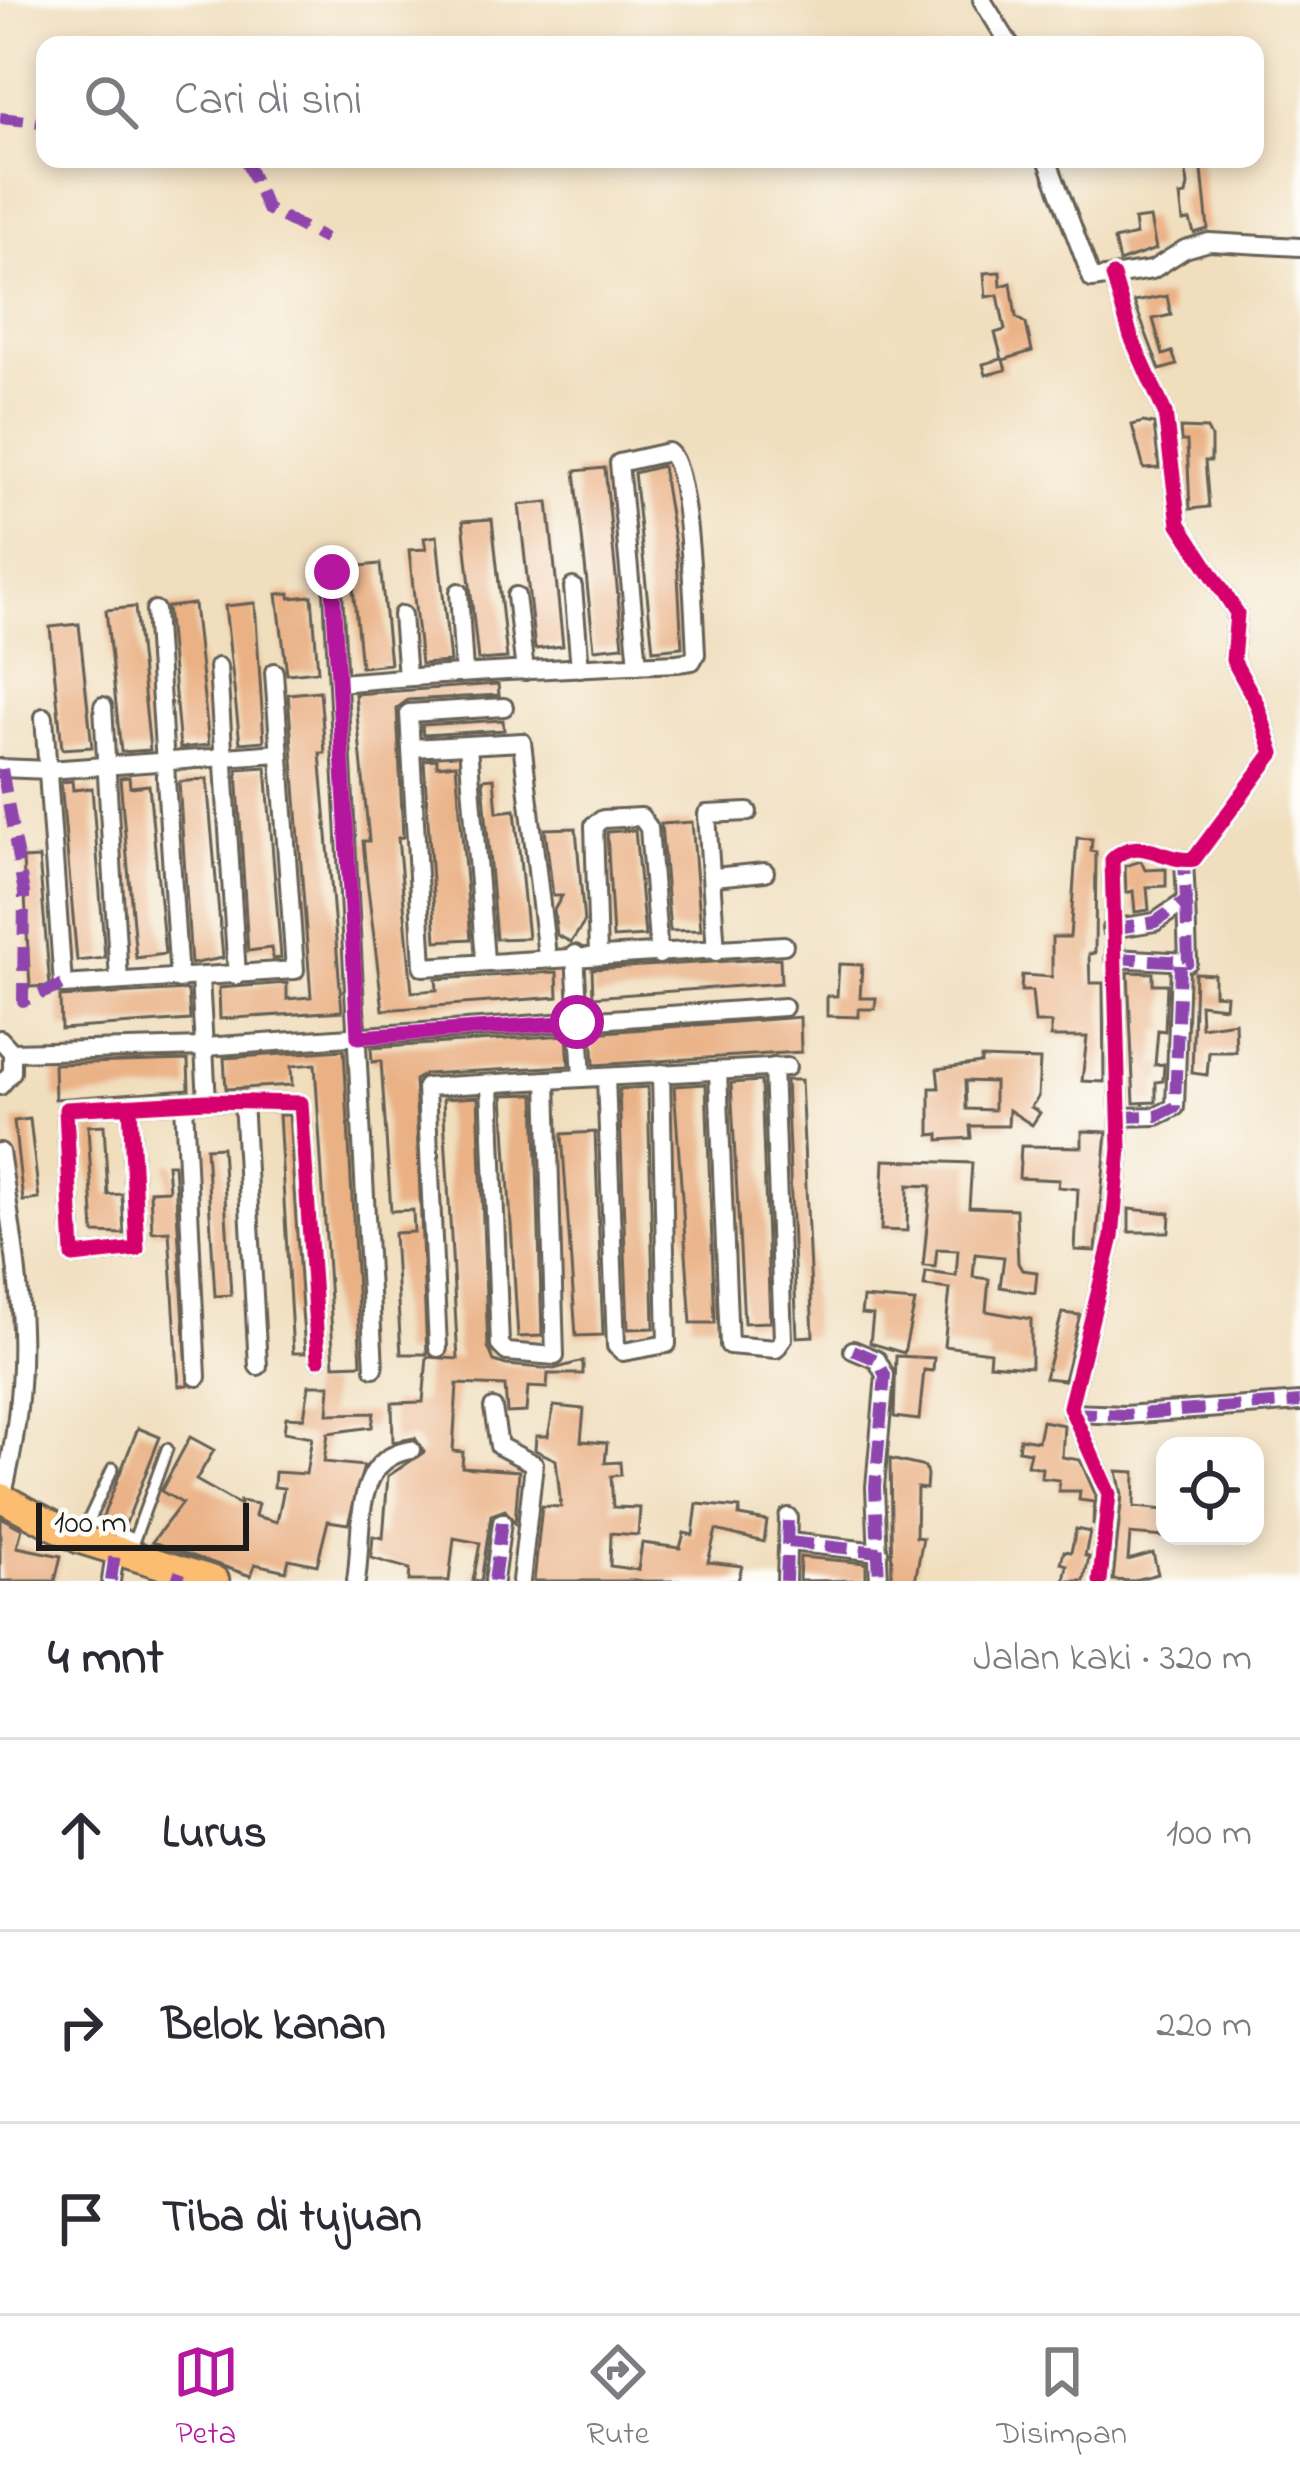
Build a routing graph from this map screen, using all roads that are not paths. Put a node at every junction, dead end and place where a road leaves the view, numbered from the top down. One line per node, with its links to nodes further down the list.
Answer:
1 (982, 0): 2 (street)
2 (1004, 36)
3 (1050, 168): 5 (street)
4 (1300, 247): 5 (street)
5 (1113, 276): 32 (street)
6 (332, 572): 19 (street)
7 (573, 587): 14 (street)
8 (459, 592): 17 (street)
9 (516, 596): 15 (street)
10 (154, 610): 27 (street)
11 (402, 615): 18 (street)
12 (638, 664): 12 (street); 14 (street)
13 (218, 667): 26 (street)
14 (580, 668): 15 (street)
15 (525, 671): 17 (street)
16 (274, 672): 25 (street)
17 (464, 672): 18 (street)
18 (407, 677): 19 (street)
19 (339, 683): 52 (street)
20 (103, 706): 28 (street)
21 (504, 707): 24 (street)
22 (44, 717): 30 (street)
23 (468, 746): 24 (street); 42 (street); 44 (street)
24 (411, 748): 44 (street)
25 (279, 753): 26 (street); 46 (street)
26 (223, 756): 27 (street); 46 (street)
27 (164, 761): 28 (street); 48 (street)
28 (107, 766): 30 (street); 49 (street)
29 (0, 768): 30 (street)
30 (49, 770): 49 (street)
31 (748, 812): 34 (street)
32 (1184, 861): 35 (street); 36 (street)
33 (765, 872): 34 (street)
34 (714, 877): 38 (street)
35 (1186, 902): 36 (street); 45 (street)
36 (1111, 929): 43 (street)
37 (784, 945): 38 (street)
38 (716, 952): 41 (street)
39 (575, 954): 40 (street); 42 (street); 51 (street)
40 (598, 955): 41 (street); 41 (street)
41 (659, 955)
42 (548, 956): 44 (street)
43 (1114, 958): 45 (street); 66 (street)
44 (485, 960)
45 (1180, 965): 66 (street)
46 (237, 976): 47 (street)
47 (200, 978): 48 (street); 54 (street)
48 (179, 980): 49 (street)
49 (119, 981)
50 (784, 1007): 51 (street)
51 (577, 1022): 52 (street); 58 (street)
52 (358, 1037): 54 (street); 72 (street)
53 (6, 1046): 54 (street); 61 (street)
54 (205, 1047): 63 (street)
55 (718, 1070): 55 (street); 56 (street)
56 (661, 1073): 57 (street); 57 (street)
57 (606, 1077): 58 (street)
58 (582, 1078): 59 (street)
59 (548, 1081): 60 (street); 60 (street)
60 (490, 1084): 68 (street)
61 (0, 1086)
62 (243, 1100): 63 (street); 70 (street); 71 (street)
63 (207, 1101): 64 (street)
64 (184, 1103): 65 (street); 73 (street)
65 (130, 1106): 65 (street)
66 (1119, 1117): 76 (street)
67 (0, 1151): 80 (street)
68 (438, 1348)
69 (854, 1350): 86 (street)
70 (318, 1359)
71 (258, 1366)
72 (374, 1368)
73 (197, 1377)
74 (1300, 1402): 76 (street)
75 (493, 1408): 92 (street)
76 (1072, 1413): 95 (street)
77 (167, 1449): 85 (lane)
78 (411, 1450): 90 (street)
79 (113, 1468): 83 (lane)
80 (1, 1498): 83 (main road)
81 (788, 1517): 84 (street)
82 (502, 1522): 91 (street)
83 (84, 1529): 85 (main road)
84 (789, 1542): 86 (street); 93 (street)
85 (125, 1549): 87 (main road); 88 (street)
86 (879, 1552): 94 (street)
87 (178, 1576): 89 (main road)
88 (111, 1581)
89 (215, 1581)
90 (356, 1581)
91 (494, 1581)
92 (521, 1581)
93 (786, 1581)
94 (879, 1581)
95 (1100, 1581)

